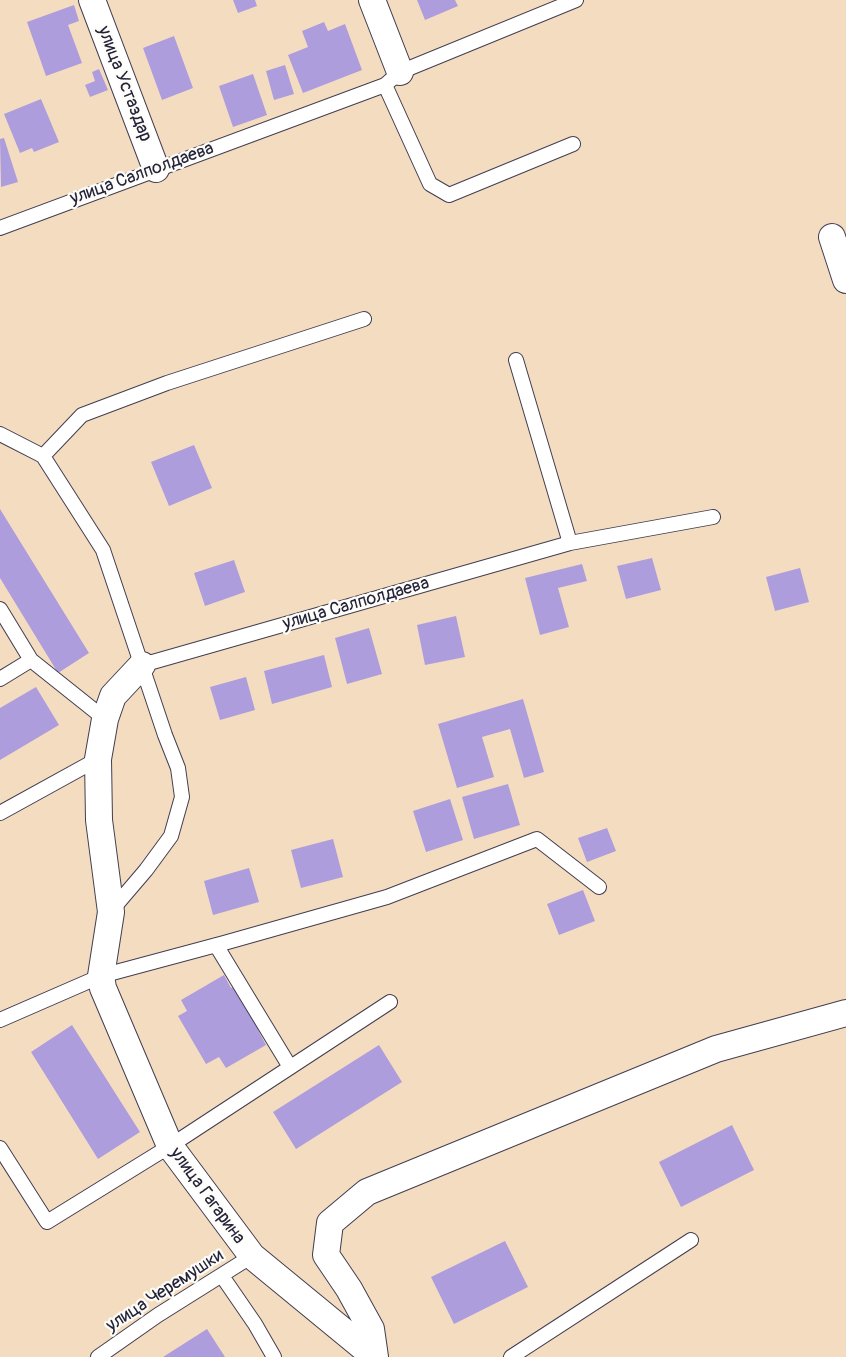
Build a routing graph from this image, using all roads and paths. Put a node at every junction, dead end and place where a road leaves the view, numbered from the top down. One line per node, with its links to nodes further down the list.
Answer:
1 (92, 0): 6 (street, улица Устаздар)
2 (372, 0): 4 (street)
3 (576, 0): 4 (lane, улица Салполдаева)
4 (393, 78): 5 (lane); 6 (lane, улица Салполдаева)
5 (573, 144)
6 (156, 169): 7 (lane, улица Салполдаева)
7 (0, 228)
8 (832, 237): 9 (street)
9 (846, 280)
10 (364, 319): 13 (lane)
11 (516, 360): 15 (lane)
12 (0, 434): 13 (lane)
13 (43, 456): 18 (lane)
14 (713, 518): 15 (lane, улица Салполдаева)
15 (570, 543): 18 (lane, улица Салполдаева)
16 (0, 609): 17 (lane)
17 (31, 660): 19 (lane); 20 (lane)
18 (141, 664): 20 (street); 24 (lane)
19 (0, 679)
20 (105, 719): 21 (street)
21 (98, 759): 22 (lane); 24 (street)
22 (0, 813)
23 (600, 887): 25 (lane)
24 (111, 912): 26 (street)
25 (216, 945): 26 (lane); 30 (lane)
26 (102, 982): 29 (lane); 31 (street, улица Гагарина)
27 (390, 1002): 30 (lane)
28 (846, 1013): 38 (street)
29 (0, 1020)
30 (290, 1067): 31 (lane)
31 (170, 1146): 32 (lane); 34 (street, улица Гагарина)
32 (0, 1148)
33 (691, 1240): 39 (lane)
34 (252, 1256): 35 (lane, улица Черемушки); 38 (street, улица Гагарина)
35 (222, 1276): 36 (lane, улица Черемушки); 37 (lane)
36 (98, 1357)
37 (274, 1357)
38 (375, 1357)
39 (511, 1357)

